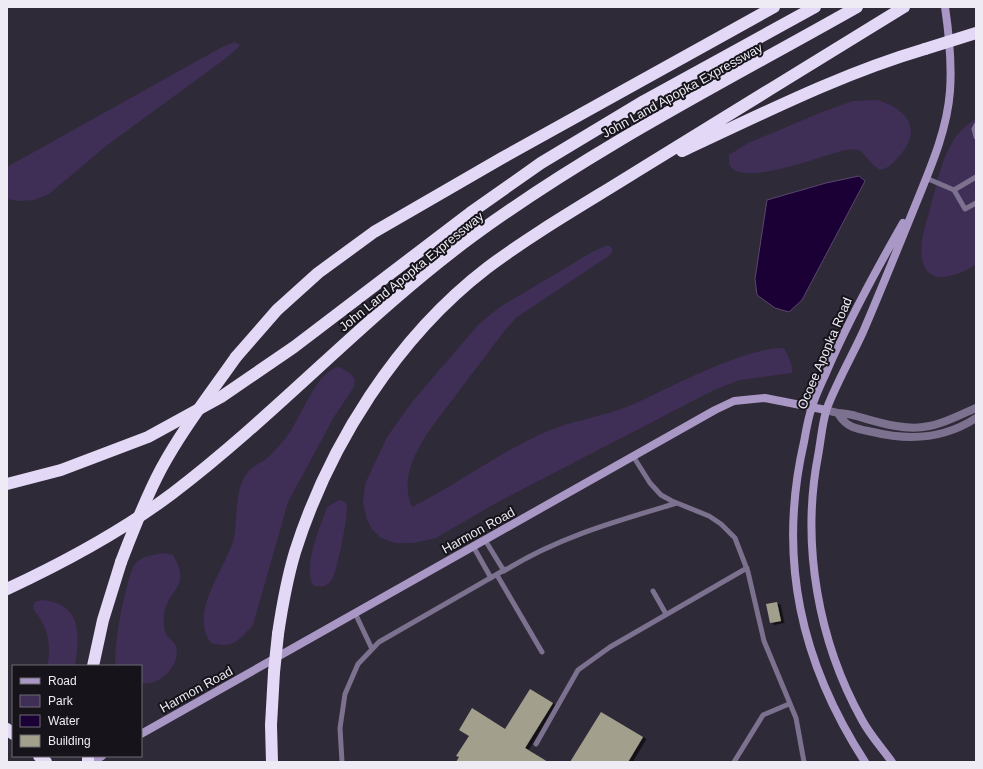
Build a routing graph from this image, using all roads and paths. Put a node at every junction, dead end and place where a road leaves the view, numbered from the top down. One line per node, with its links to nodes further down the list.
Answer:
1 (774, 7): 35 (highway, bridge)
2 (814, 7): 21 (highway, John Land Apopka Expressway)
3 (857, 7): 29 (highway, John Land Apopka Expressway)
4 (904, 7): 9 (highway)
5 (945, 7): 11 (main road, Ocoee Apopka Road)
6 (976, 33): 9 (highway, bridge)
7 (976, 125): 8 (lane)
8 (976, 137)
9 (639, 171): 39 (highway, bridge)
10 (976, 177): 12 (lane)
11 (926, 178): 12 (lane); 13 (main road, Ocoee Apopka Road)
12 (954, 190): 14 (lane)
13 (920, 193): 15 (main road, Ocoee Apopka Road); 17 (main road, Ocoee Apopka Road)
14 (976, 202)
15 (812, 407): 17 (main road, Harmon Road); 20 (main road, Harmon Road); 43 (main road, Ocoee Apopka Road)
16 (976, 408): 18 (street, Harmon Road)
17 (826, 410): 18 (street, Harmon Road); 44 (main road, Ocoee Apopka Road)
18 (838, 415): 19 (street, Harmon Road)
19 (976, 418)
20 (633, 456): 22 (lane); 23 (main road, Harmon Road)
21 (7, 484)
22 (677, 503): 25 (lane); 26 (lane)
23 (485, 540): 24 (main road, Harmon Road); 26 (lane)
24 (473, 546): 28 (lane); 31 (main road, Harmon Road)
25 (747, 568): 32 (lane); 36 (lane)
26 (505, 570): 27 (lane)
27 (497, 575): 28 (lane); 34 (lane)
28 (491, 578): 33 (lane)
29 (7, 589)
30 (653, 591): 32 (lane)
31 (355, 614): 33 (lane); 37 (main road, Harmon Road)
32 (666, 614): 38 (lane)
33 (372, 649): 40 (lane)
34 (542, 652)
35 (93, 665)
36 (789, 704): 41 (lane); 42 (lane)
37 (142, 733)
38 (536, 744)
39 (272, 762)
40 (342, 762)
41 (734, 762)
42 (804, 762)
43 (865, 762)
44 (892, 762)

